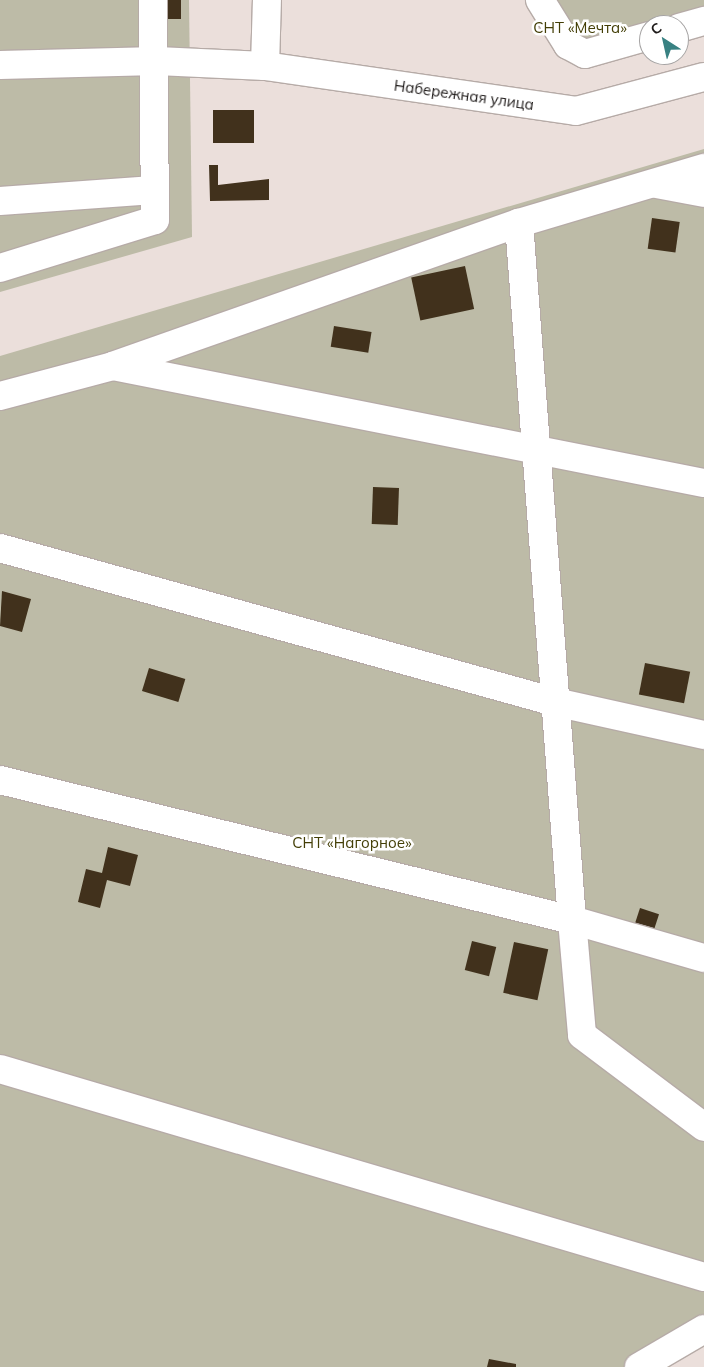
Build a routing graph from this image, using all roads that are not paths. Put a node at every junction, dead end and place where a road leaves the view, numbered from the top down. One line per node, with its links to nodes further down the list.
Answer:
1 (153, 0): 7 (street)
2 (266, 0): 9 (street)
3 (540, 0): 6 (street)
4 (704, 21): 5 (street)
5 (689, 25)
6 (639, 39)
7 (157, 61): 8 (street, Набережная улица); 9 (street, Набережная улица); 13 (street)
8 (0, 65)
9 (265, 66): 10 (street, Набережная улица)
10 (704, 76)
11 (704, 168): 12 (street)
12 (650, 183): 14 (street); 16 (street)
13 (154, 190): 15 (street); 17 (street)
14 (704, 193)
15 (0, 202)
16 (519, 223): 18 (street); 20 (street)
17 (0, 268)
18 (113, 366): 19 (street); 20 (street)
19 (0, 396)
20 (536, 450): 21 (street); 23 (street)
21 (704, 483)
22 (0, 548): 23 (street)
23 (556, 702): 24 (street); 26 (street)
24 (704, 735)
25 (0, 780): 26 (street)
26 (572, 920): 27 (street); 29 (street)
27 (704, 958)
28 (0, 1069): 30 (street)
29 (704, 1126)
30 (704, 1277)
31 (704, 1328): 32 (street)
32 (639, 1367)

